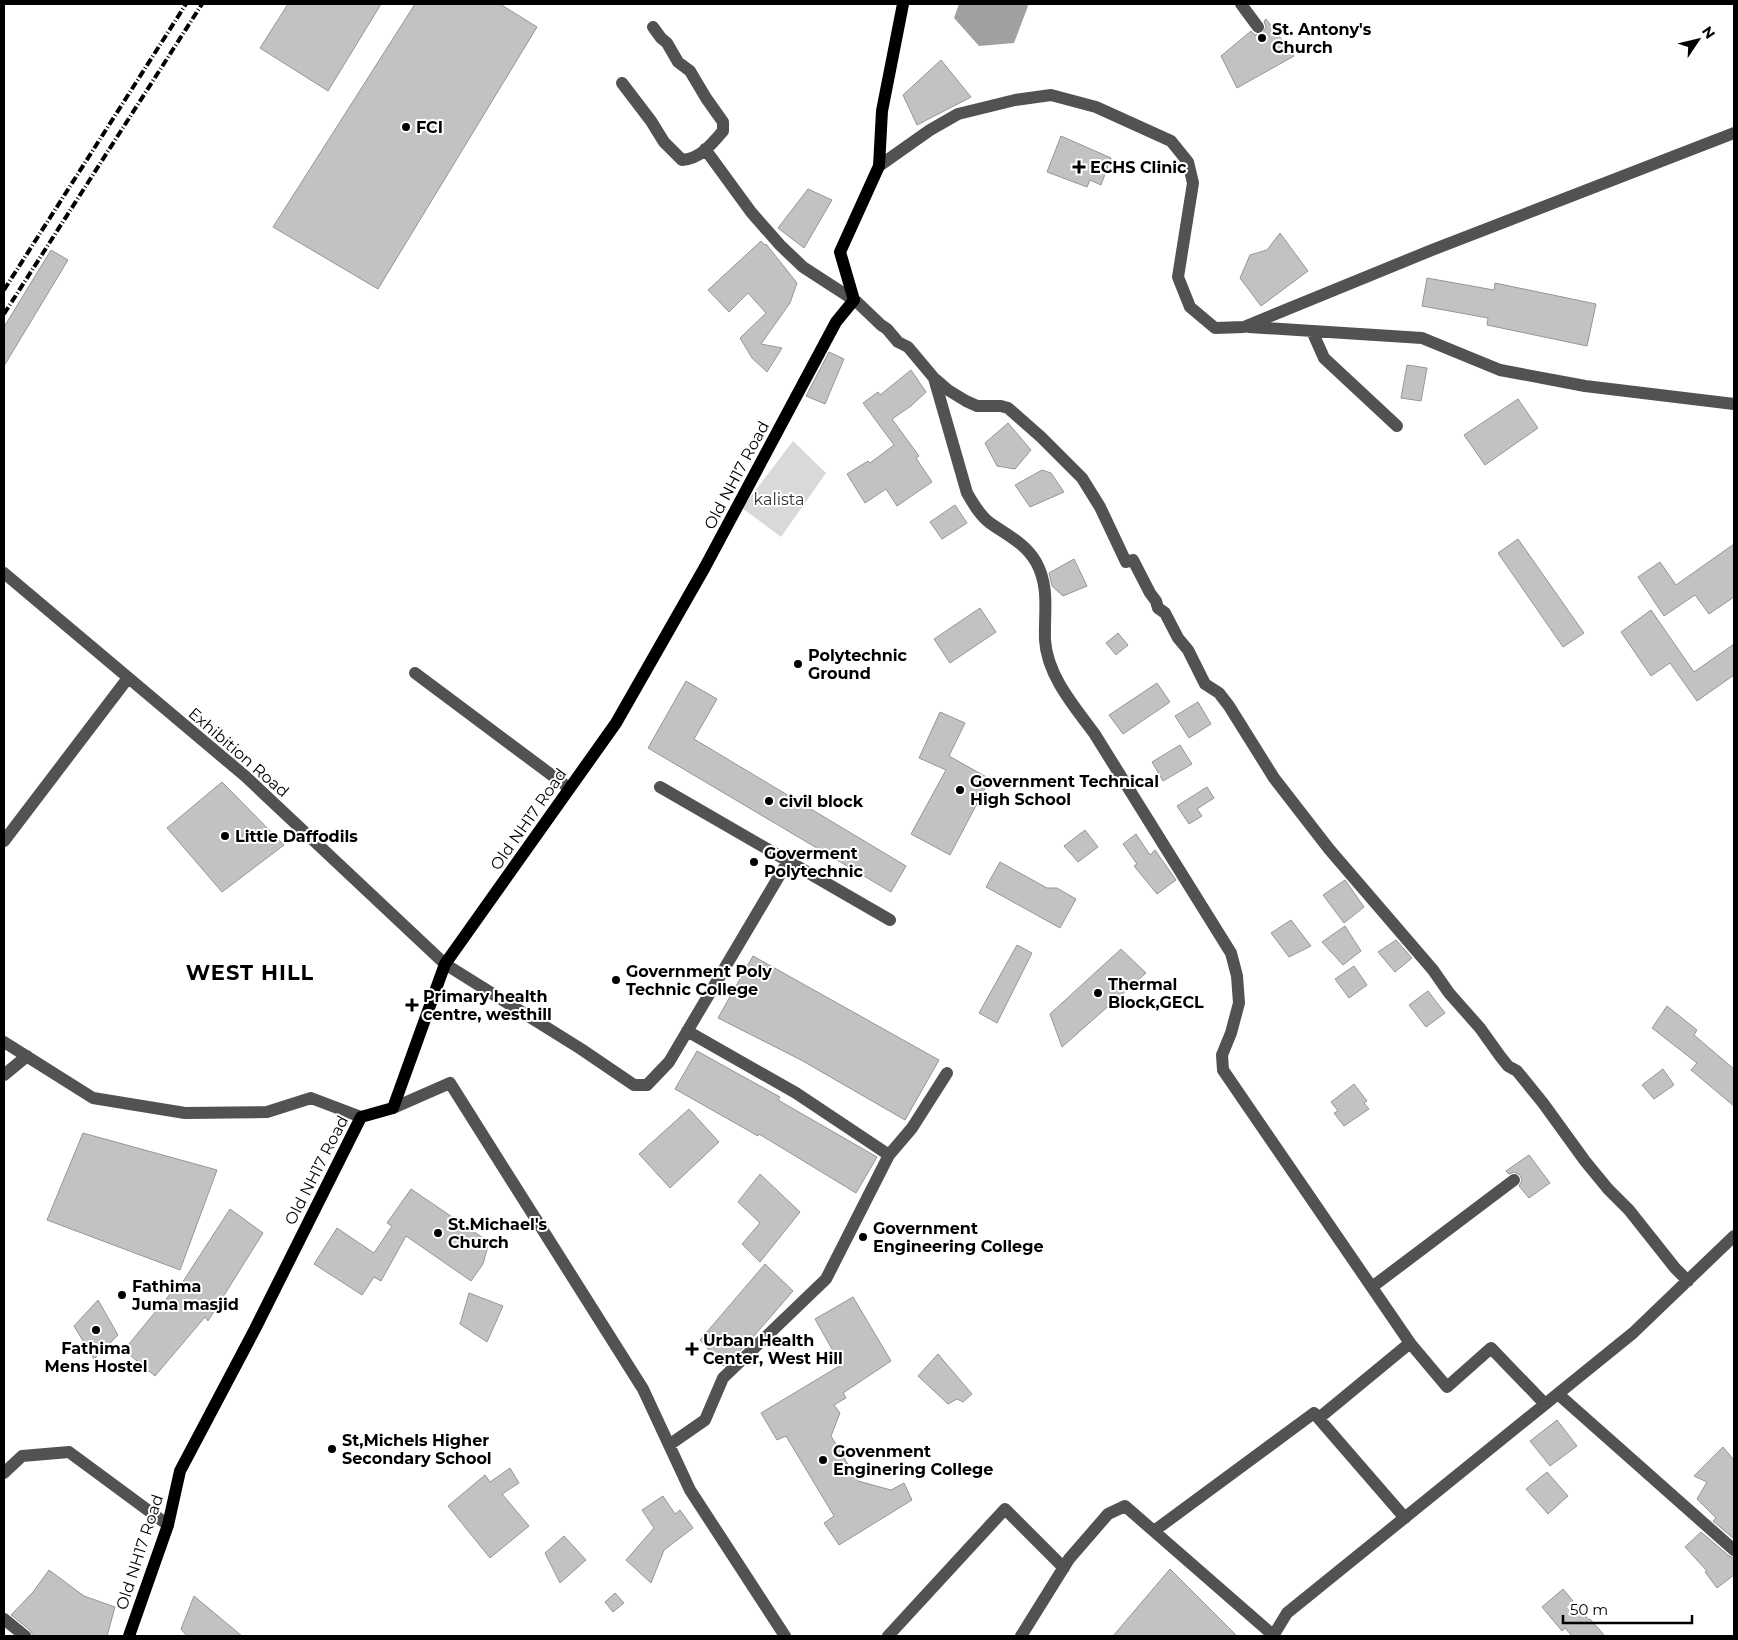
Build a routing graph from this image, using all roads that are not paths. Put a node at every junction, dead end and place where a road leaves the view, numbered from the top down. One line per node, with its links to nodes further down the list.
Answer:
1 (903, 4): 8 (main road)
2 (1241, 4): 3 (street)
3 (1258, 26)
4 (653, 27): 7 (street)
5 (622, 83): 7 (street)
6 (1734, 133): 10 (street)
7 (705, 150): 9 (street)
8 (879, 166): 9 (main road); 10 (street)
9 (854, 300): 12 (street); 19 (main road, Old NH17 Road)
10 (1244, 327): 11 (street)
11 (1312, 331): 13 (street); 14 (street)
12 (934, 378): 34 (street); 35 (street)
13 (1734, 404)
14 (1397, 426)
15 (4, 573): 17 (street, Exhibition Road)
16 (415, 673): 19 (street)
17 (128, 678): 20 (street); 23 (street, Exhibition Road)
18 (660, 787): 21 (street)
19 (569, 788): 23 (main road, Old NH17 Road)
20 (4, 841)
21 (788, 861): 22 (street); 24 (street)
22 (890, 920)
23 (445, 964): 24 (street, Exhibition Road); 29 (main road, Old NH17 Road)
24 (688, 1031): 31 (street)
25 (4, 1042): 26 (street)
26 (27, 1056): 28 (street); 30 (street)
27 (947, 1073): 31 (street)
28 (4, 1076)
29 (393, 1108): 30 (main road, Old NH17 Road); 40 (street)
30 (361, 1117): 43 (main road, Old NH17 Road)
31 (889, 1156): 40 (street)
32 (1514, 1180): 35 (street)
33 (1734, 1236): 34 (street)
34 (1688, 1281): 37 (street)
35 (1372, 1286): 36 (street)
36 (1410, 1343): 38 (street); 39 (street)
37 (1558, 1394): 38 (street); 45 (street)
38 (1545, 1404): 42 (street)
39 (1319, 1418): 42 (street); 44 (street)
40 (669, 1445): 51 (street)
41 (4, 1473): 43 (street)
42 (1404, 1518): 48 (street)
43 (168, 1525): 50 (main road, Old NH17 Road)
44 (1154, 1531): 46 (street); 48 (street)
45 (1734, 1550)
46 (1064, 1568): 52 (street); 53 (street)
47 (4, 1619): 49 (street)
48 (1273, 1635)
49 (25, 1636)
50 (129, 1636)
51 (785, 1636)
52 (888, 1636)
53 (1021, 1636)

